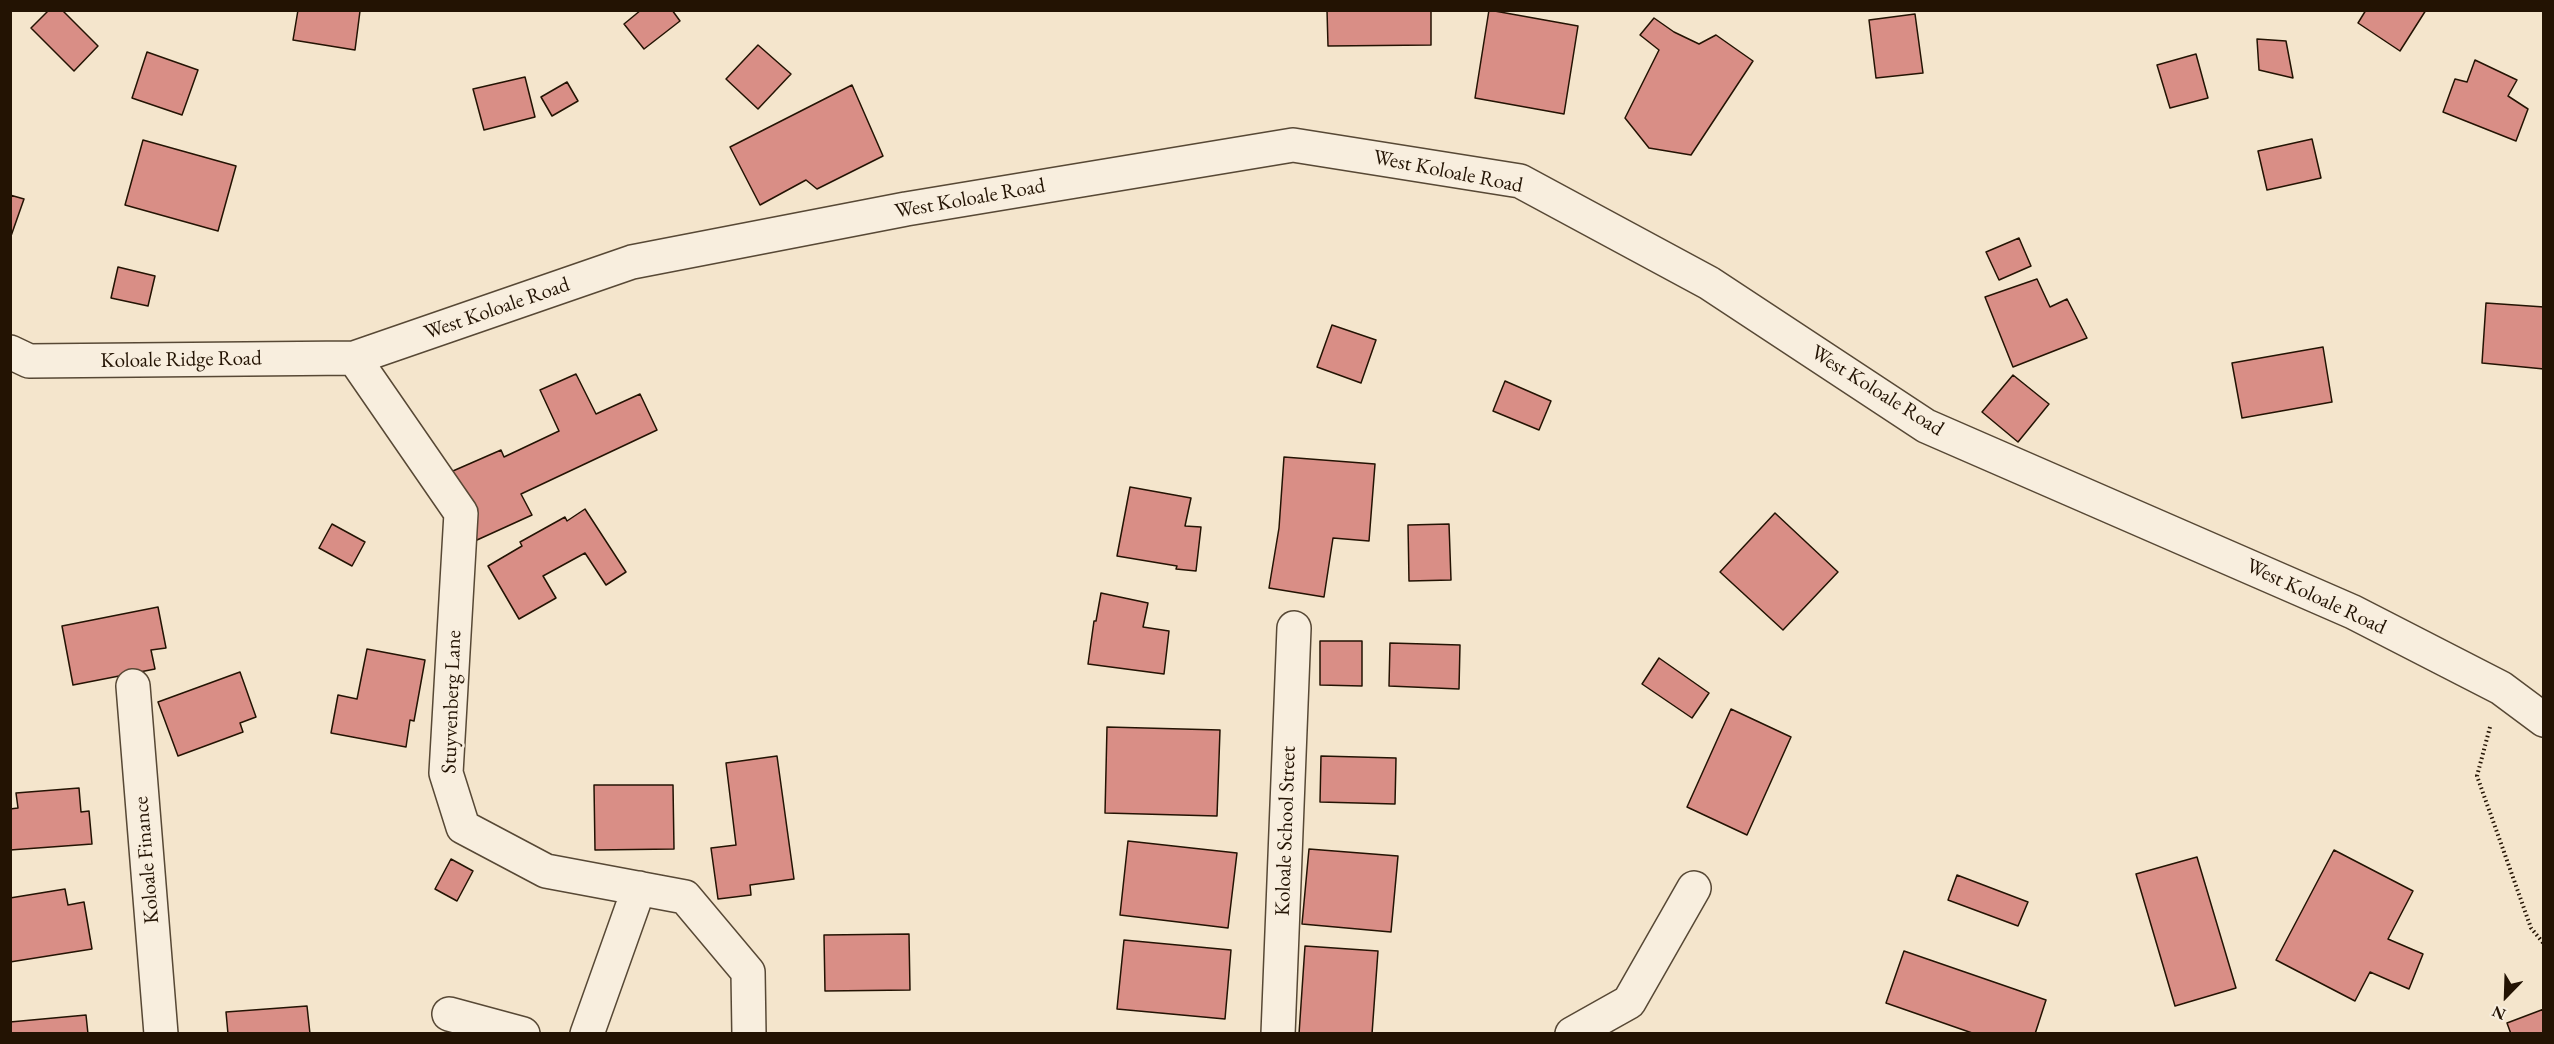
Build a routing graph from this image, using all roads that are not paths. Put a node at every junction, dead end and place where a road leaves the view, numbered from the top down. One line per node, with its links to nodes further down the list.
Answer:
1 (10, 352): 2 (street, Koloale Ridge Road)
2 (354, 358): 5 (street, West Koloale Road); 6 (street, Stuyvenberg Lane)
3 (1294, 628): 13 (street, Koloale School Street)
4 (133, 686): 9 (street, Koloale Finance)
5 (2544, 720)
6 (639, 888): 11 (street); 12 (street, Stuyvenberg Lane)
7 (1694, 888): 14 (street)
8 (448, 1014): 10 (street)
9 (161, 1034)
10 (523, 1034)
11 (587, 1034)
12 (749, 1034)
13 (1278, 1034)
14 (1572, 1034)

